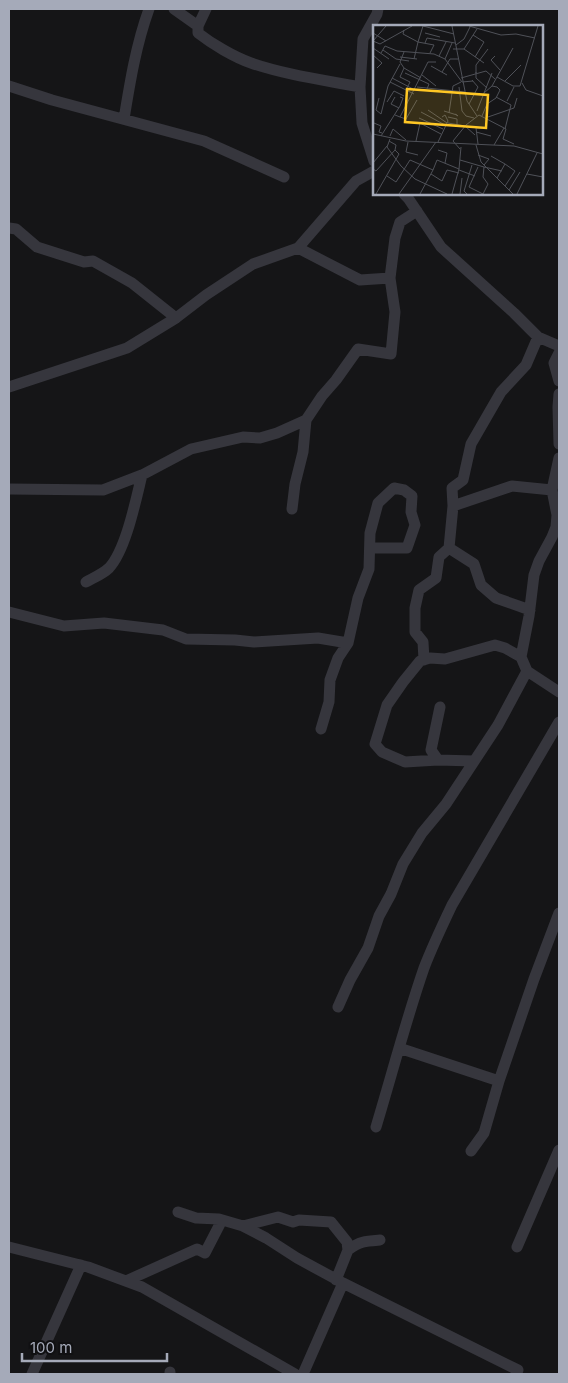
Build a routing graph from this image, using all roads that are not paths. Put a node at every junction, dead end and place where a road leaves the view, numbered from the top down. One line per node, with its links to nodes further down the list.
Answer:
1 (149, 9): 8 (street)
2 (174, 9): 5 (street)
3 (206, 9): 5 (street)
4 (378, 9): 7 (street)
5 (198, 26): 7 (street)
6 (9, 86): 8 (street)
7 (360, 87): 9 (street)
8 (124, 119): 11 (street)
9 (373, 158)
10 (373, 172): 15 (street)
11 (284, 178)
12 (405, 195): 13 (street)
13 (417, 211): 16 (street); 18 (street)
14 (9, 228): 17 (street)
15 (298, 248): 16 (street); 17 (street)
16 (390, 278): 24 (street)
17 (176, 318): 22 (street)
18 (538, 337): 19 (street); 30 (street)
19 (559, 346)
20 (559, 353): 21 (street)
21 (559, 380)
22 (9, 387)
23 (559, 394): 25 (street)
24 (306, 420): 27 (street); 31 (street)
25 (559, 444)
26 (559, 458): 29 (street)
27 (142, 475): 28 (street); 34 (street)
28 (9, 489)
29 (552, 490): 30 (street); 35 (street)
30 (453, 506): 33 (street)
31 (292, 509)
32 (370, 548): 32 (street); 37 (street)
33 (449, 548): 35 (street); 39 (street)
34 (86, 582)
35 (530, 610): 38 (street)
36 (9, 612): 37 (street)
37 (348, 643): 44 (street)
38 (521, 657): 39 (street); 40 (street)
39 (424, 660): 45 (street)
40 (526, 672): 41 (street); 46 (street)
41 (559, 692)
42 (440, 707): 45 (street)
43 (559, 722): 49 (street)
44 (321, 729)
45 (438, 760): 46 (street)
46 (474, 760): 48 (street)
47 (559, 912): 50 (street)
48 (338, 1008)
49 (399, 1048): 50 (street); 51 (street)
50 (499, 1081): 53 (street)
51 (376, 1127)
52 (559, 1150): 59 (street)
53 (471, 1151)
54 (178, 1212): 55 (street)
55 (222, 1220): 56 (street); 62 (street)
56 (243, 1226): 60 (street); 63 (street)
57 (380, 1240): 60 (street)
58 (9, 1247): 61 (street)
59 (517, 1247)
60 (348, 1250): 63 (street)
61 (81, 1265): 62 (street); 64 (street)
62 (126, 1281): 65 (street)
63 (339, 1282): 66 (street); 67 (street)
64 (32, 1374)
65 (295, 1374)
66 (303, 1374)
67 (516, 1374)

